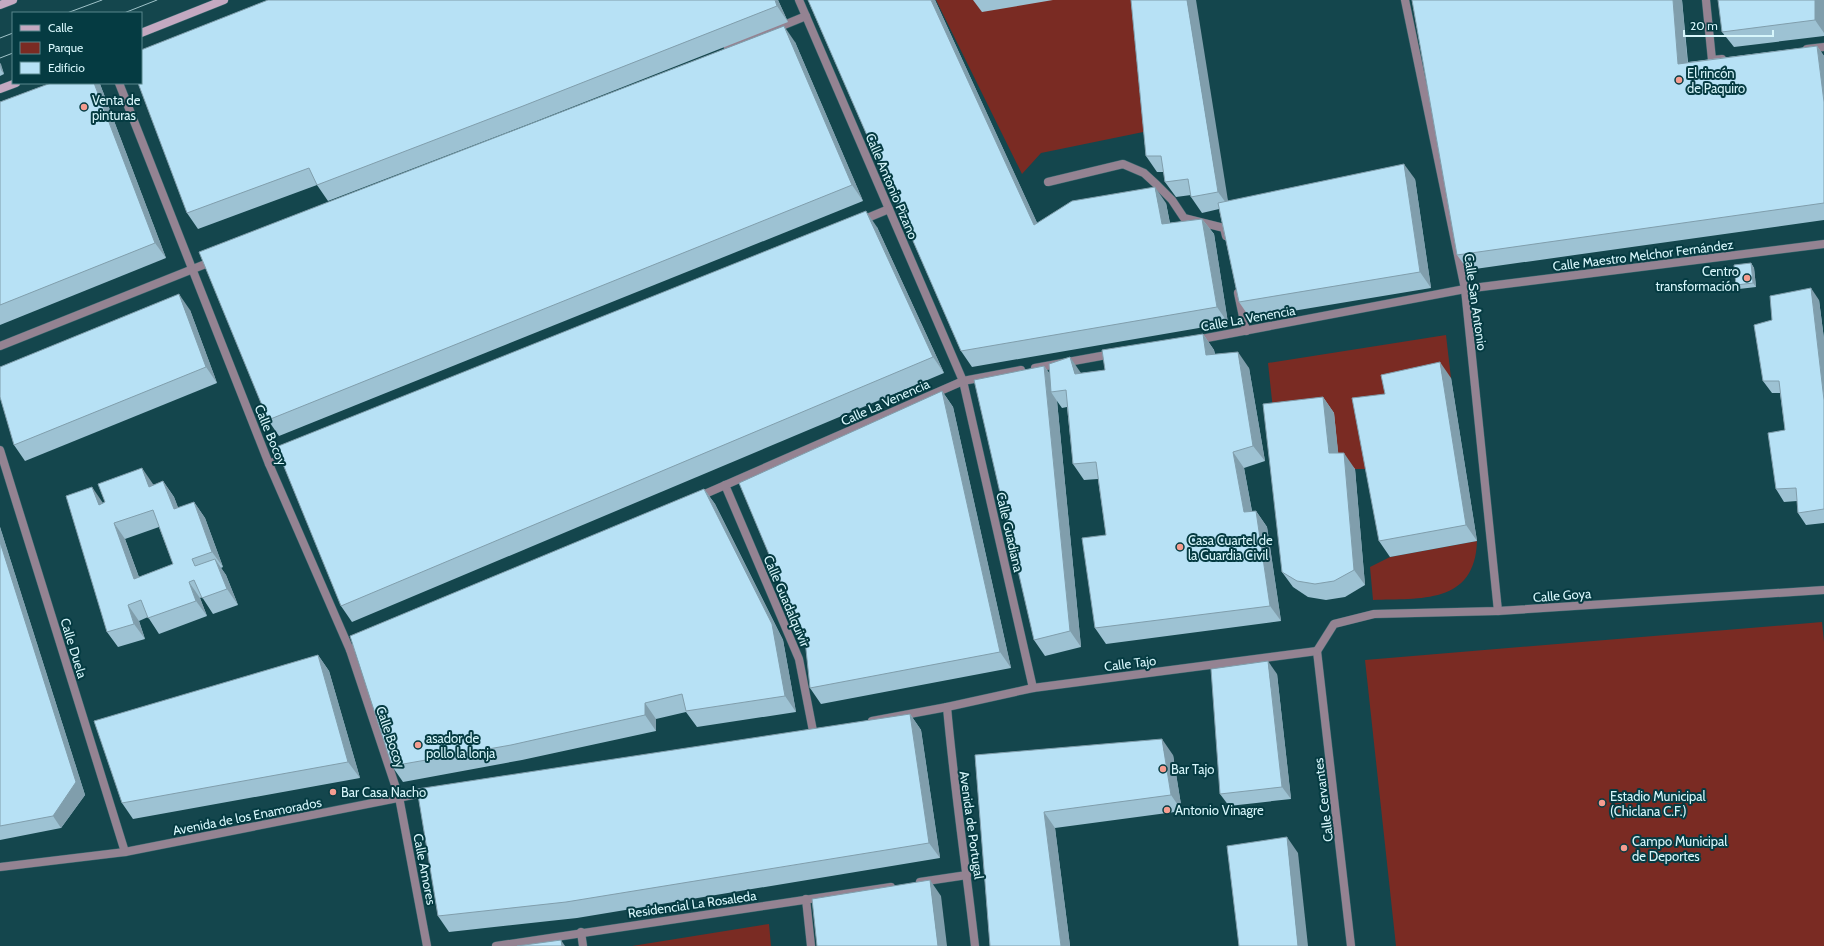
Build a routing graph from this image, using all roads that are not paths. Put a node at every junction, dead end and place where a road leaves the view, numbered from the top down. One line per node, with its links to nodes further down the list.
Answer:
1 (13, 0): 6 (main road)
2 (224, 0): 8 (main road)
3 (799, 0): 7 (street, Calle Antonio Pizano)
4 (1706, 0): 12 (street)
5 (1409, 4): 24 (street, Calle San Antonio)
6 (0, 5)
7 (806, 16): 11 (street); 17 (street, Calle Antonio Pizano)
8 (142, 33)
9 (1824, 46): 10 (street)
10 (1802, 49)
11 (721, 51)
12 (1727, 58)
13 (13, 84): 15 (main road)
14 (119, 84): 22 (street, Calle Bocoy)
15 (0, 89)
16 (1048, 182): 19 (street)
17 (888, 209): 18 (street); 29 (street, Calle Antonio Pizano)
18 (852, 224)
19 (1227, 242)
20 (1824, 244): 24 (street, Calle Maestro Melchor Fernández)
21 (221, 258): 22 (street)
22 (192, 270): 27 (street); 32 (street, Calle Bocoy)
23 (1236, 287): 25 (street)
24 (1465, 289): 25 (street, Calle La Venencia); 36 (street, Calle San Antonio)
25 (1246, 331): 26 (street, Calle La Venencia)
26 (1191, 341)
27 (0, 346)
28 (1120, 353): 29 (street, Calle La Venencia)
29 (963, 381): 33 (street, Calle La Venencia); 40 (street, Calle Guadiana)
30 (0, 450): 46 (street, Calle Duela)
31 (298, 452): 32 (street)
32 (269, 464): 38 (street, Calle Bocoy)
33 (725, 485): 34 (street, Calle La Venencia); 43 (street, Calle Guadalquivir)
34 (689, 501)
35 (1824, 590): 36 (street, Calle Goya)
36 (1498, 611): 39 (street, Calle Goya)
37 (371, 640): 38 (street)
38 (350, 650): 45 (street, Calle Bocoy)
39 (1317, 651): 40 (street, Calle Tajo); 58 (street, Calle Cervantes)
40 (1033, 688): 41 (street, Calle Tajo)
41 (947, 707): 42 (street); 48 (street, Avenida de Portugal)
42 (865, 722)
43 (812, 731)
44 (438, 791): 45 (street, Avenida de los Enamorados)
45 (399, 797): 46 (street, Avenida de los Enamorados); 53 (street, Calle Amores)
46 (125, 852): 47 (street, Avenida de los Enamorados)
47 (0, 866)
48 (967, 875): 49 (street); 57 (street, Avenida de Portugal)
49 (913, 883)
50 (898, 885): 51 (street, Residencial La Rosaleda)
51 (806, 899): 52 (street, Residencial La Rosaleda); 56 (street)
52 (582, 932): 54 (street, Residencial La Rosaleda); 55 (street)
53 (427, 946)
54 (496, 946)
55 (583, 946)
56 (811, 946)
57 (975, 946)
58 (1351, 946)

